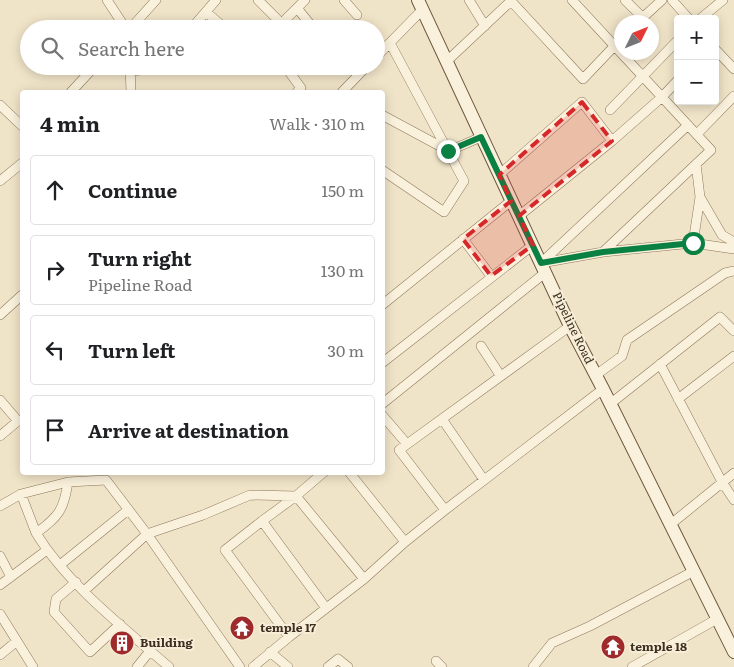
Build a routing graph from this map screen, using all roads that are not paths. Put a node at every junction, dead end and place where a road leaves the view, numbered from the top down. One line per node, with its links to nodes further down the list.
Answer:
1 (156, 0): 23 (street)
2 (216, 0): 16 (street)
3 (258, 0): 26 (street)
4 (305, 0): 15 (street)
5 (344, 0): 17 (street)
6 (469, 0): 29 (street)
7 (572, 0): 32 (street)
8 (625, 0): 18 (street)
9 (662, 0): 19 (street)
10 (672, 0): 20 (street)
11 (723, 0): 21 (street)
12 (511, 1): 29 (street); 32 (street)
13 (111, 2): 22 (street)
14 (420, 5): 30 (street); 36 (main road, Pipeline Road)
15 (297, 8): 27 (street); 28 (street)
16 (206, 12): 24 (street); 25 (street)
17 (357, 15)
18 (636, 15)
19 (646, 15)
20 (685, 15)
21 (705, 15)
22 (121, 20)
23 (138, 20)
24 (199, 20)
25 (215, 20)
26 (273, 20)
27 (284, 20)
28 (307, 20)
29 (485, 26): 36 (street)
30 (390, 43): 33 (street); 58 (street)
31 (674, 44): 42 (street)
32 (614, 45)
33 (385, 48)
34 (719, 53): 37 (street)
35 (628, 60): 42 (street)
36 (447, 61): 56 (main road, Pipeline Road)
37 (734, 69)
38 (87, 75): 44 (street)
39 (130, 75): 45 (street)
40 (292, 75): 46 (street)
41 (358, 75): 47 (street)
42 (642, 75): 49 (street); 51 (street)
43 (674, 84): 49 (street)
44 (73, 90)
45 (131, 90)
46 (299, 90)
47 (344, 90)
48 (734, 96): 55 (street)
49 (662, 97): 54 (street); 57 (street)
50 (0, 105): 53 (street)
51 (610, 110)
52 (385, 117): 58 (street)
53 (20, 124)
54 (688, 125): 55 (street); 73 (street)
55 (697, 134): 59 (street)
56 (481, 137): 58 (street); 62 (main road, Pipeline Road)
57 (612, 141): 62 (street); 66 (street)
58 (448, 151): 61 (street)
59 (696, 164): 64 (street); 72 (street)
60 (20, 165): 63 (street)
61 (385, 172)
62 (499, 175): 65 (main road, Pipeline Road)
63 (0, 181)
64 (700, 197): 68 (street); 69 (street)
65 (512, 201): 66 (main road, Pipeline Road); 67 (street)
66 (519, 216): 70 (main road, Pipeline Road)
67 (463, 240): 75 (street); 77 (street)
68 (734, 242)
69 (693, 243): 71 (street); 72 (street)
70 (533, 244): 73 (main road, Pipeline Road); 75 (street)
71 (734, 249)
72 (603, 252): 73 (street)
73 (544, 267): 79 (main road, Pipeline Road); 90 (street)
74 (734, 271): 86 (street)
75 (491, 276): 83 (street)
76 (20, 297): 78 (street)
77 (385, 303)
78 (0, 314)
79 (570, 326): 85 (street); 86 (main road, Pipeline Road)
80 (734, 331): 84 (street)
81 (482, 346): 85 (street)
82 (734, 356): 89 (street)
83 (385, 361)
84 (660, 364): 89 (street); 91 (street)
85 (500, 375): 93 (street)
86 (596, 375): 87 (main road, Pipeline Road)
87 (603, 388): 91 (main road, Pipeline Road); 100 (street)
88 (0, 400): 94 (street)
89 (678, 400): 102 (street)
90 (385, 401)
91 (610, 404): 110 (main road, Pipeline Road)
92 (385, 418): 96 (street)
93 (442, 419): 96 (street); 100 (street)
94 (20, 420): 95 (street)
95 (0, 436)
96 (407, 444): 108 (street)
97 (734, 473): 102 (street)
98 (320, 475): 104 (street)
99 (352, 475): 113 (street)
100 (484, 480): 108 (street)
101 (68, 482): 103 (street); 107 (street); 111 (street)
102 (722, 482): 105 (street); 110 (street)
103 (21, 494): 106 (street); 111 (street)
104 (296, 496): 109 (street); 112 (street); 119 (street)
105 (734, 500)
106 (0, 506)
107 (128, 510): 112 (street); 116 (street)
108 (445, 510): 113 (street)
109 (262, 522): 123 (street); 127 (street)
110 (671, 524): 117 (main road, Pipeline Road)
111 (36, 533): 114 (street)
112 (147, 534): 122 (street); 136 (street)
113 (404, 542): 119 (street)
114 (47, 550): 116 (street); 118 (street)
115 (0, 556): 118 (street)
116 (60, 565): 120 (street)
117 (694, 571): 125 (main road, Pipeline Road); 141 (street)
118 (11, 577): 121 (street)
119 (364, 579): 123 (street)
120 (76, 582): 122 (street); 126 (street)
121 (0, 585)
122 (84, 591): 126 (street)
123 (326, 608): 127 (street)
124 (0, 614): 128 (street)
125 (717, 619): 131 (main road, Pipeline Road); 142 (street)
126 (120, 624): 129 (street)
127 (289, 636): 130 (street)
128 (17, 641): 132 (street); 133 (street)
129 (150, 651): 134 (street); 135 (street)
130 (270, 652): 137 (street); 138 (street)
131 (734, 652)
132 (0, 655)
133 (33, 667)
134 (137, 667)
135 (169, 667)
136 (240, 667)
137 (253, 667)
138 (288, 667)
139 (328, 667): 140 (street)
140 (348, 667)
141 (532, 667)
142 (632, 667)

